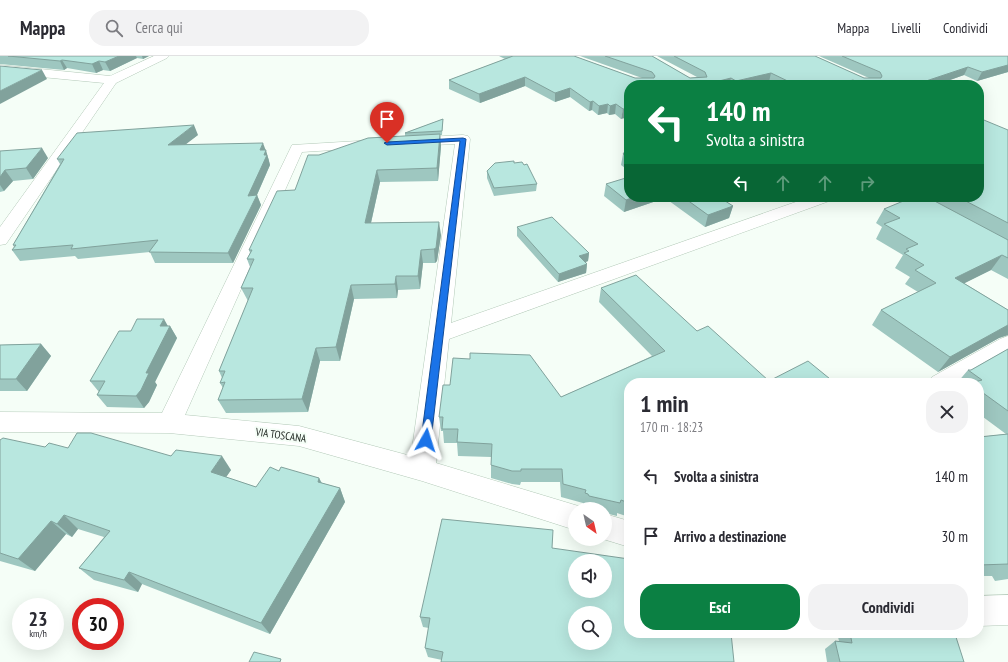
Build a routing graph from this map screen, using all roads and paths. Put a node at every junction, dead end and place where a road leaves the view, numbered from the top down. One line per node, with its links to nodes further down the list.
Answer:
1 (163, 56): 4 (street)
2 (18, 59): 3 (street)
3 (0, 68): 4 (street)
4 (112, 80): 8 (street)
5 (812, 202): 9 (street)
6 (917, 202): 7 (street)
7 (948, 219)
8 (0, 240)
9 (438, 335): 13 (street); 14 (street)
10 (1008, 344): 11 (street)
11 (949, 378)
12 (0, 422): 13 (street, VIA TOSCANA)
13 (169, 423): 14 (street, VIA TOSCANA)
14 (422, 470): 15 (street, VIA TOSCANA)
15 (568, 515)
16 (612, 529): 17 (street)
17 (624, 533)
18 (1008, 610): 19 (street)
19 (984, 612)

